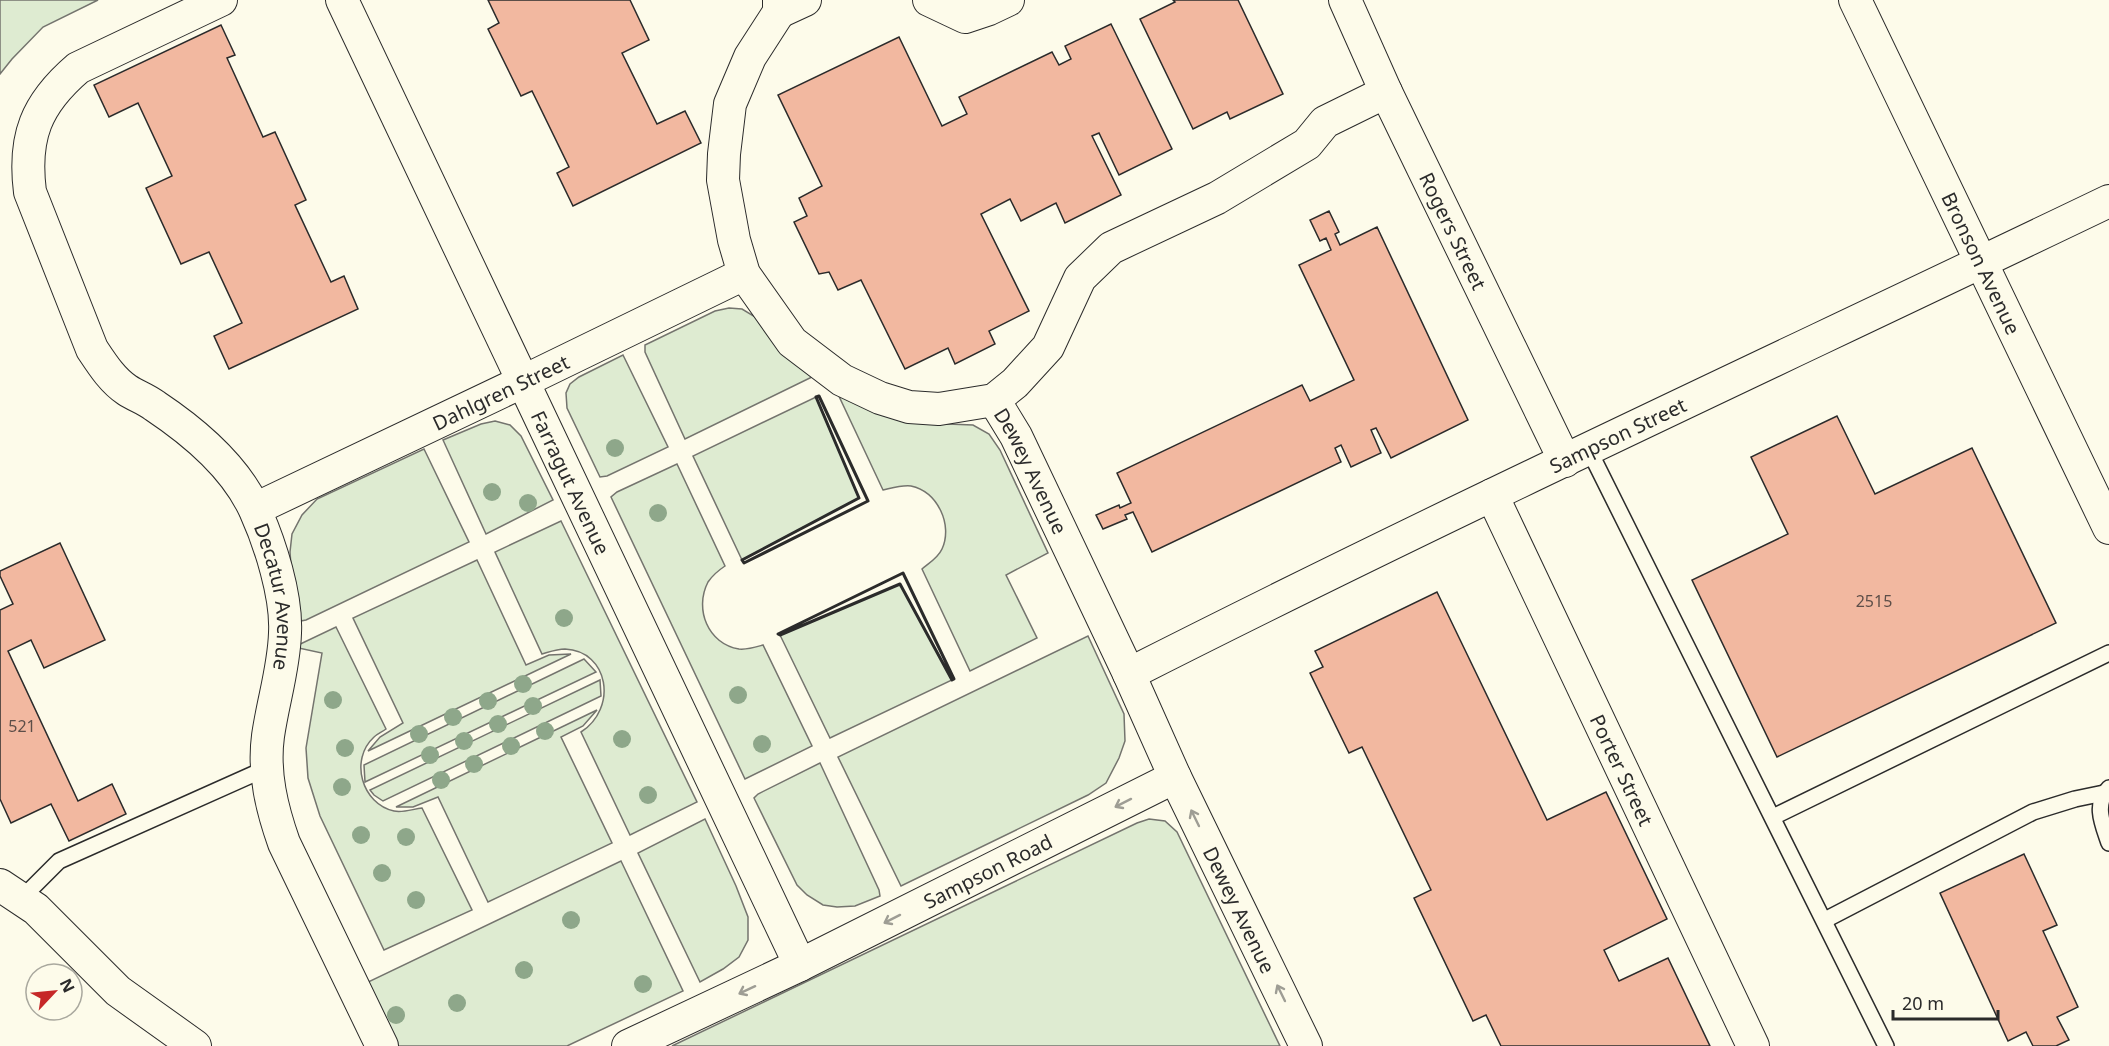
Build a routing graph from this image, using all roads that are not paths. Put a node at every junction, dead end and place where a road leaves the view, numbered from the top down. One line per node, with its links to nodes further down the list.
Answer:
1 (221, 0): 16 (street, Decatur Avenue)
2 (342, 0): 12 (street, Farragut Avenue)
3 (929, 0): 4 (street)
4 (1008, 0)
5 (1346, 0): 8 (street, Rogers Street)
6 (1855, 0): 10 (street, Bronson Avenue)
7 (788, 4): 11 (street, Dewey Avenue)
8 (1386, 92): 13 (street); 14 (street, Rogers Street)
9 (2109, 201): 10 (street, Sampson Street)
10 (1981, 262): 14 (street, Sampson Street); 17 (street, Bronson Avenue)
11 (744, 274): 12 (street, Dahlgren Street); 13 (street, Dewey Avenue)
12 (524, 381): 16 (street, Dahlgren Street); 27 (street, Farragut Avenue)
13 (994, 400): 19 (street, Dewey Avenue)
14 (1577, 455): 15 (street, Sampson Street); 23 (lane)
15 (1492, 495): 19 (street, Sampson Street); 32 (street, Porter Street)
16 (255, 509): 20 (street, Decatur Avenue)
17 (2109, 527)
18 (2109, 653): 23 (lane)
19 (1129, 674): 21 (street, Dewey Avenue)
20 (267, 768): 25 (lane); 29 (street, Decatur Avenue)
21 (1175, 777): 27 (street, Sampson Road, one-way to 27); 31 (street, Dewey Avenue, one-way to 21)
22 (2107, 791): 24 (lane); 26 (lane)
23 (1773, 817): 26 (lane)
24 (2109, 843)
25 (11, 892): 28 (street)
26 (1825, 920): 33 (lane)
27 (800, 965): 30 (street, one-way to 30)
28 (195, 1046)
29 (382, 1046)
30 (628, 1046)
31 (1306, 1046)
32 (1753, 1046)
33 (1886, 1046)

